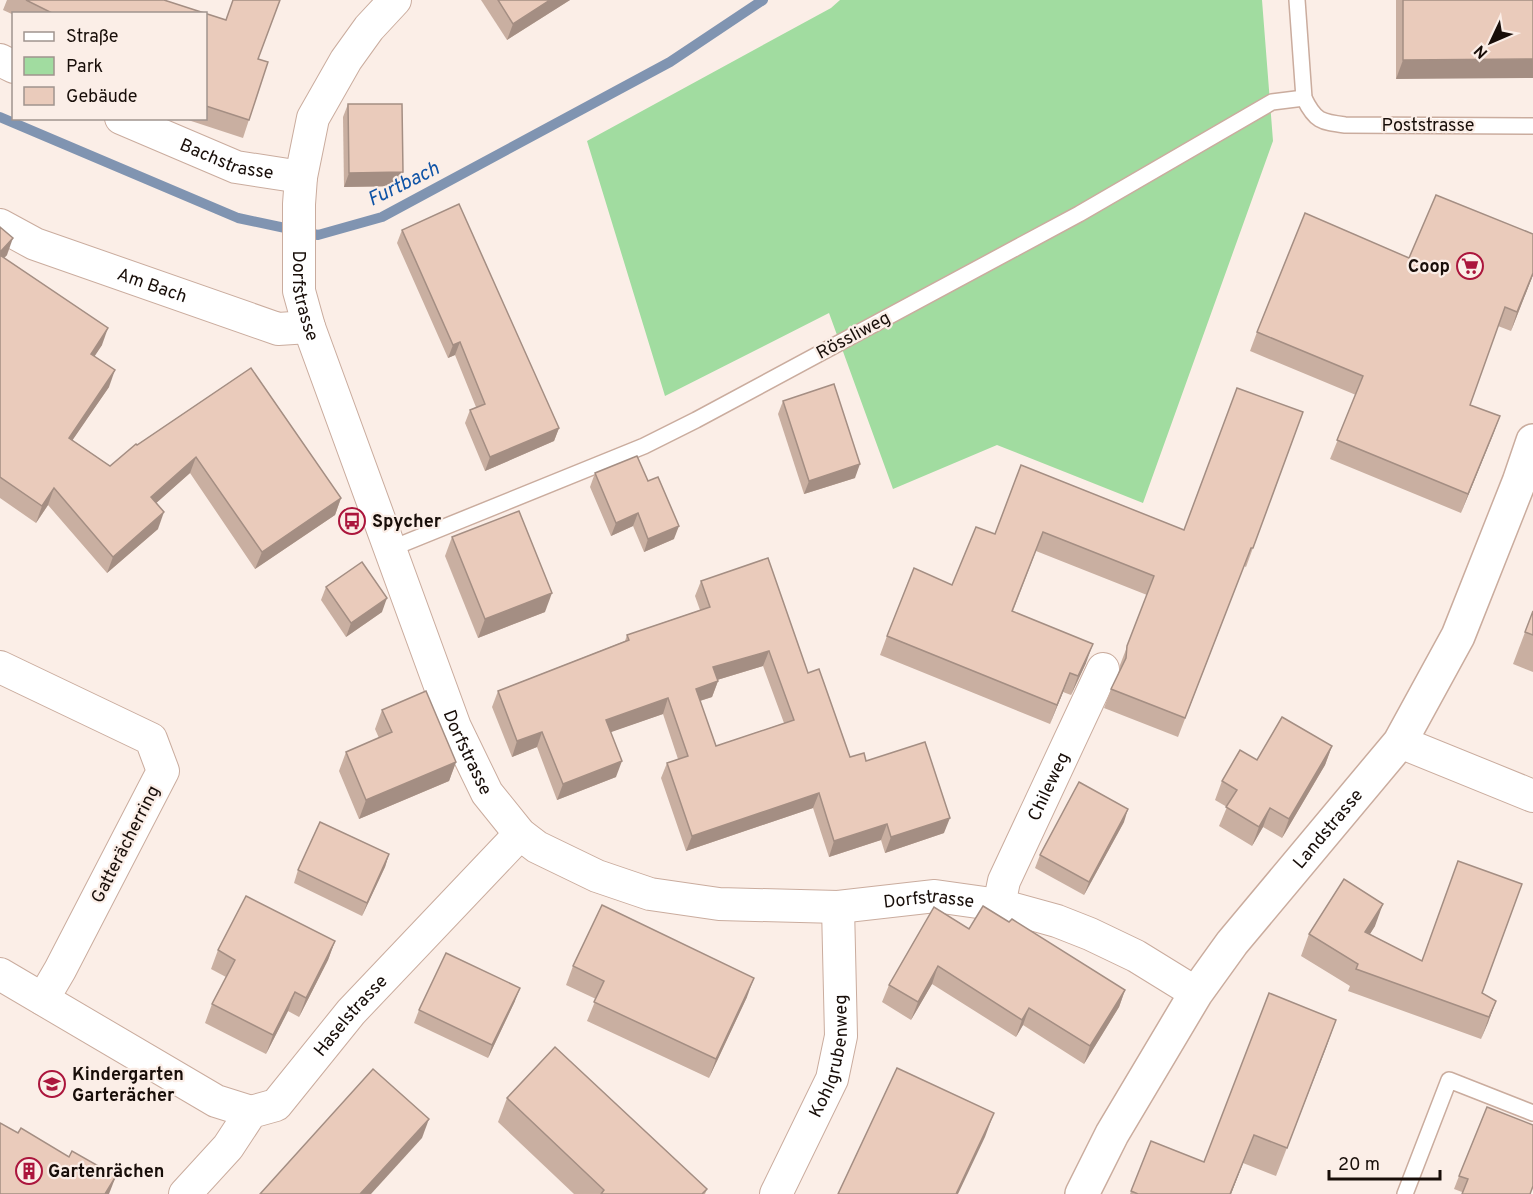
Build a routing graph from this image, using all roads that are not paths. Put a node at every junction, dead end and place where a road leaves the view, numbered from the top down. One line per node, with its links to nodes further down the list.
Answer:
1 (395, 0): 6 (street, Dorfstrasse)
2 (1297, 0): 3 (lane)
3 (1304, 98): 5 (lane, Poststrasse); 10 (lane, Rössliweg)
4 (126, 120): 6 (street, Bachstrasse)
5 (1533, 126)
6 (300, 190): 8 (street, Dorfstrasse)
7 (0, 225): 8 (street, Am Bach)
8 (309, 327): 10 (street, Dorfstrasse)
9 (1533, 441): 13 (main road, Landstrasse)
10 (390, 549): 15 (street, Dorfstrasse)
11 (0, 667): 20 (street, Gatterächerring)
12 (1102, 669): 16 (street, Chileweg)
13 (1400, 742): 14 (street); 19 (main road, Landstrasse)
14 (1533, 796)
15 (520, 834): 17 (street, Dorfstrasse); 21 (street, Haselstrasse)
16 (999, 905): 17 (street, Dorfstrasse); 19 (street, Dorfstrasse)
17 (838, 907): 24 (street, Kohlgrubenweg)
18 (0, 974): 20 (street)
19 (1196, 993): 25 (main road, Landstrasse)
20 (43, 999): 21 (street)
21 (251, 1112): 23 (street)
22 (1533, 1113): 26 (lane)
23 (185, 1194)
24 (777, 1194)
25 (1082, 1194)
26 (1405, 1194)

